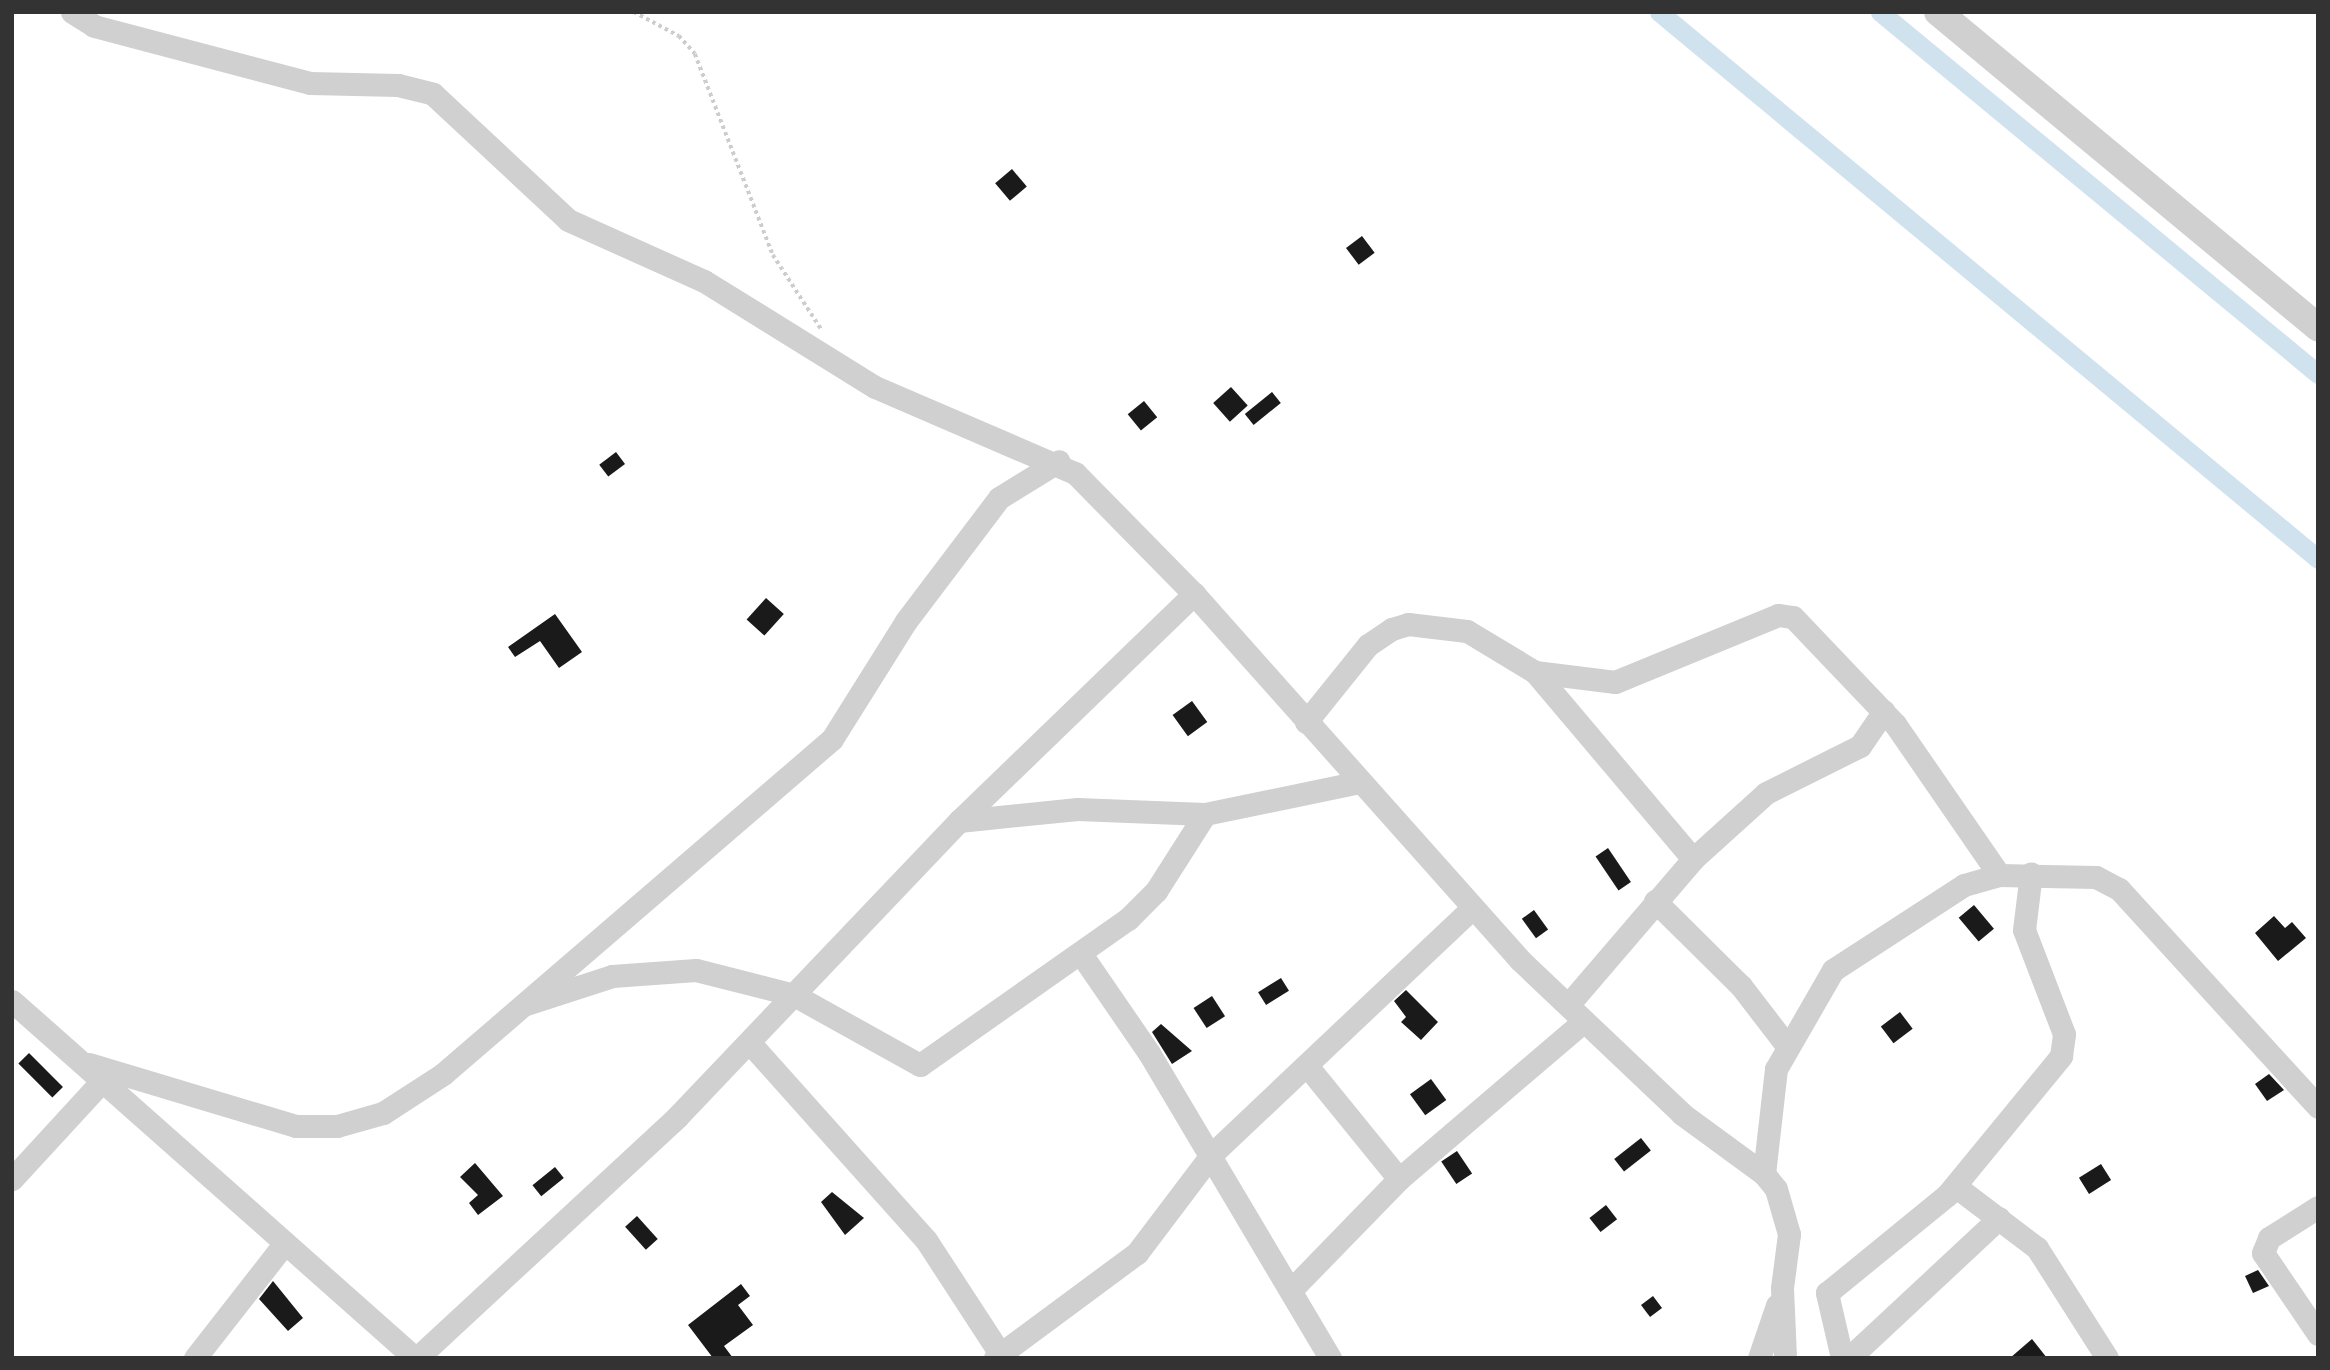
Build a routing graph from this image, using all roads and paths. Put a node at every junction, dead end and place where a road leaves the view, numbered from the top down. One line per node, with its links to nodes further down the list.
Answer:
1 (72, 12): 6 (street)
2 (634, 12): 5 (path)
3 (1938, 12): 4 (street)
4 (2318, 327)
5 (828, 338)
6 (1059, 461): 7 (street); 22 (street)
7 (1194, 594): 10 (street); 13 (street)
8 (1535, 672): 9 (street); 10 (street); 14 (street)
9 (1884, 711): 14 (street); 16 (street)
10 (1306, 722): 11 (street)
11 (1360, 782): 12 (street); 18 (street)
12 (1205, 814): 13 (street); 19 (street)
13 (959, 821): 20 (street)
14 (1693, 859): 17 (street)
15 (2031, 873): 16 (street); 28 (street); 33 (street)
16 (1999, 875): 25 (street)
17 (1655, 901): 23 (street); 25 (street)
18 (1471, 909): 23 (street); 26 (street)
19 (1081, 954): 20 (street); 29 (street)
20 (794, 995): 22 (street); 24 (street)
21 (12, 1001): 27 (street)
22 (514, 1008): 27 (street)
23 (1576, 1013): 30 (street); 32 (street)
24 (748, 1042): 40 (street); 42 (street)
25 (1787, 1046): 30 (street)
26 (1308, 1066): 29 (street); 32 (street)
27 (97, 1071): 31 (street); 36 (street)
28 (2318, 1107)
29 (1211, 1155): 38 (street); 40 (street)
30 (1764, 1174): 37 (street)
31 (12, 1179)
32 (1399, 1180): 38 (street)
33 (1955, 1186): 35 (street); 46 (street)
34 (2318, 1207): 39 (street)
35 (1999, 1218): 47 (street); 48 (street)
36 (285, 1243): 41 (street); 42 (street)
37 (1782, 1288): 44 (street); 45 (street)
38 (1291, 1290): 43 (street)
39 (2318, 1334)
40 (999, 1357)
41 (195, 1358)
42 (416, 1358)
43 (1330, 1358)
44 (1759, 1358)
45 (1785, 1358)
46 (1842, 1358)
47 (1849, 1358)
48 (2106, 1358)

